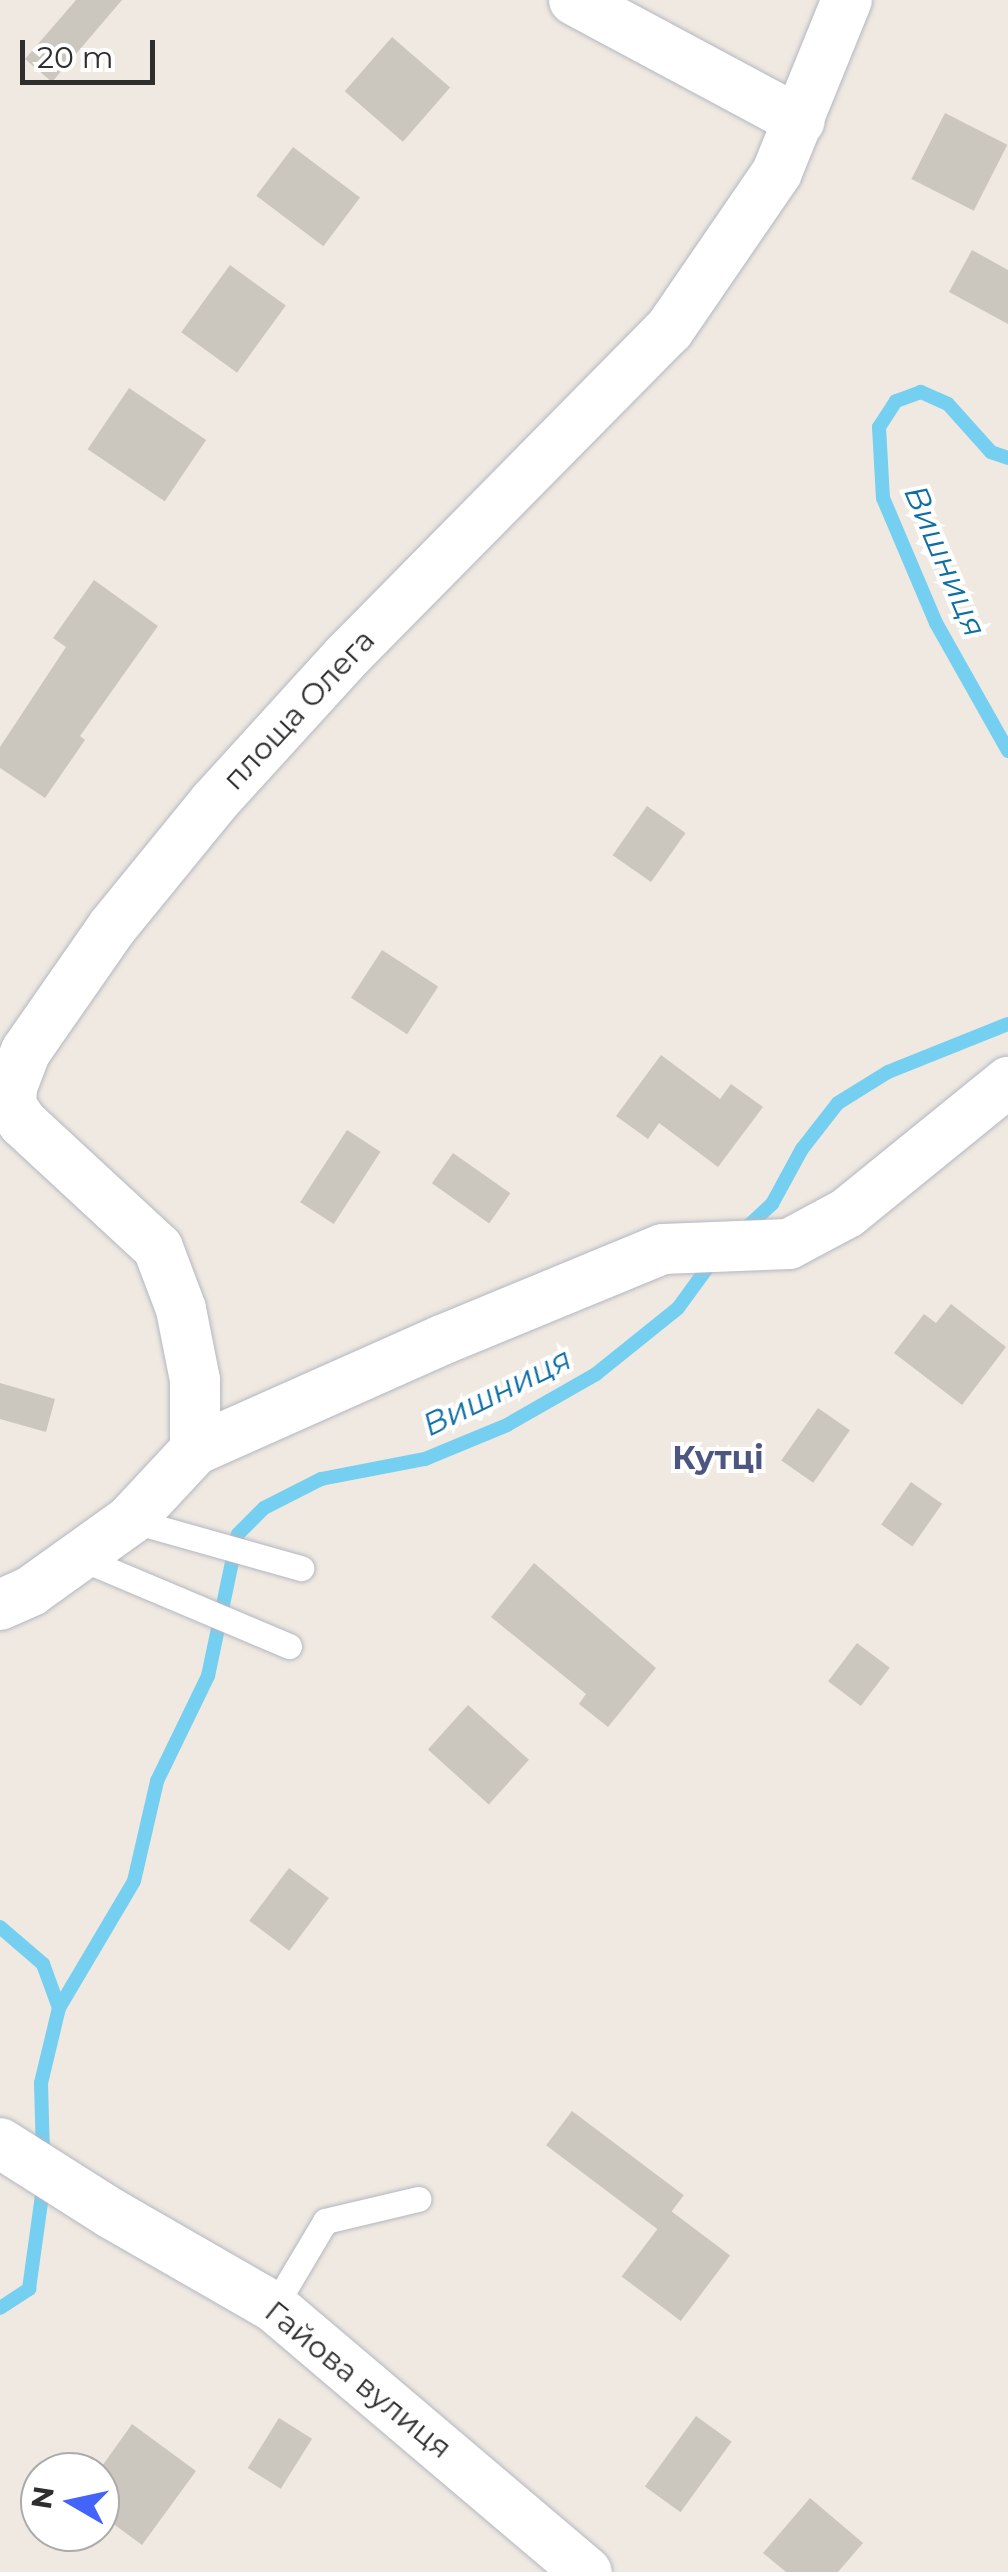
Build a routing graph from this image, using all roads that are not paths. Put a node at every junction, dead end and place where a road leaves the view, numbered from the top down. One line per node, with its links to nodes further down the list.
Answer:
1 (574, 0): 3 (street)
2 (847, 0): 3 (street, площа Олега)
3 (800, 120): 5 (street, площа Олега)
4 (1008, 1082): 5 (street)
5 (196, 1450): 6 (street)
6 (130, 1520): 7 (street); 8 (lane)
7 (78, 1557): 9 (street); 10 (lane)
8 (301, 1568)
9 (0, 1605)
10 (289, 1646)
11 (0, 2143): 13 (street, Гайова вулиця)
12 (418, 2198): 13 (lane)
13 (274, 2307): 14 (street, Гайова вулиця)
14 (586, 2572)

